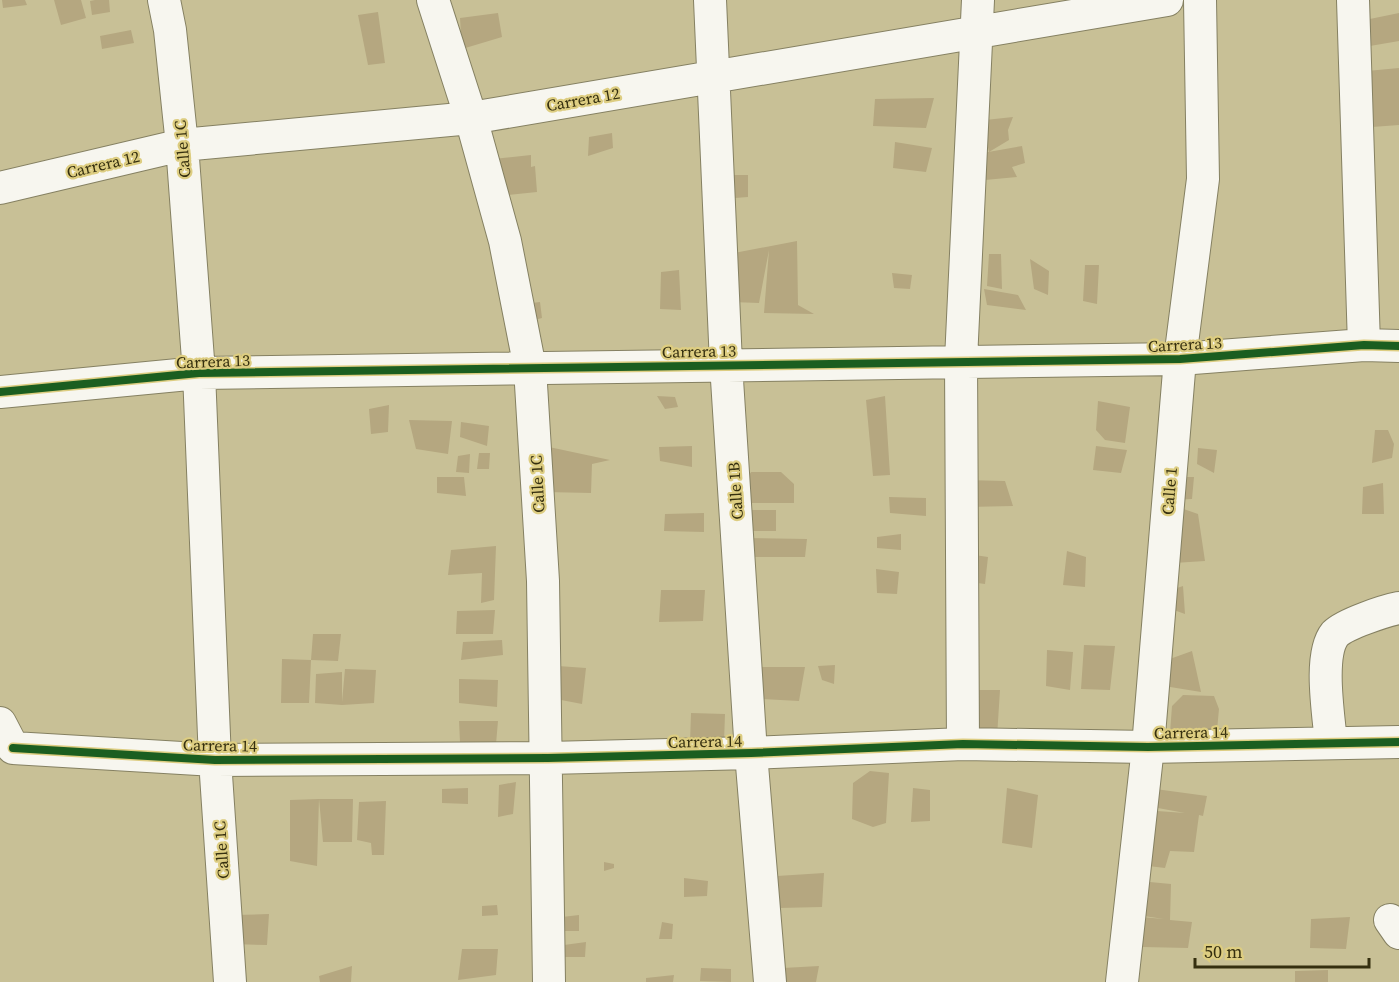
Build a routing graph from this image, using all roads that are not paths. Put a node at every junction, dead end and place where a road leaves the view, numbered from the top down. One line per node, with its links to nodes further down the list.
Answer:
1 (164, 0): 11 (street, Calle 1C)
2 (433, 0): 10 (street, Calle 1C)
3 (710, 0): 9 (street, Calle 1B)
4 (978, 0): 8 (street)
5 (1167, 0): 8 (street, Carrera 12)
6 (1200, 0): 15 (street, Calle 1)
7 (1353, 0): 13 (street)
8 (977, 33): 9 (street, Carrera 12); 16 (street)
9 (716, 76): 10 (street, Carrera 12); 17 (street, Calle 1B)
10 (471, 118): 11 (street, Carrera 12); 18 (street, Calle 1C)
11 (182, 145): 12 (street, Carrera 12); 19 (street, Calle 1C)
12 (0, 188)
13 (1364, 345): 14 (street, Carrera 13); 15 (street, Carrera 13)
14 (1399, 346)
15 (1180, 359): 16 (street, Carrera 13); 26 (street, Calle 1)
16 (961, 360): 17 (street, Carrera 13); 25 (street)
17 (726, 364): 18 (street, Carrera 13); 27 (street, Calle 1B)
18 (530, 368): 19 (street, Carrera 13); 28 (street, Calle 1C)
19 (199, 373): 20 (street, Carrera 13); 29 (street, Calle 1C)
20 (0, 392)
21 (1399, 608): 23 (street)
22 (1399, 742): 23 (street, Carrera 14)
23 (1330, 743): 26 (street, Carrera 14)
24 (4, 744): 29 (street, Carrera 14)
25 (963, 744): 26 (street, Carrera 14); 27 (street, Carrera 14)
26 (1148, 747): 33 (street, Calle 1)
27 (751, 753): 28 (street, Carrera 14); 32 (street, Calle 1B)
28 (548, 758): 29 (street, Carrera 14); 31 (street, Calle 1C)
29 (215, 760): 30 (street, Calle 1C)
30 (230, 982)
31 (549, 982)
32 (770, 982)
33 (1122, 982)

